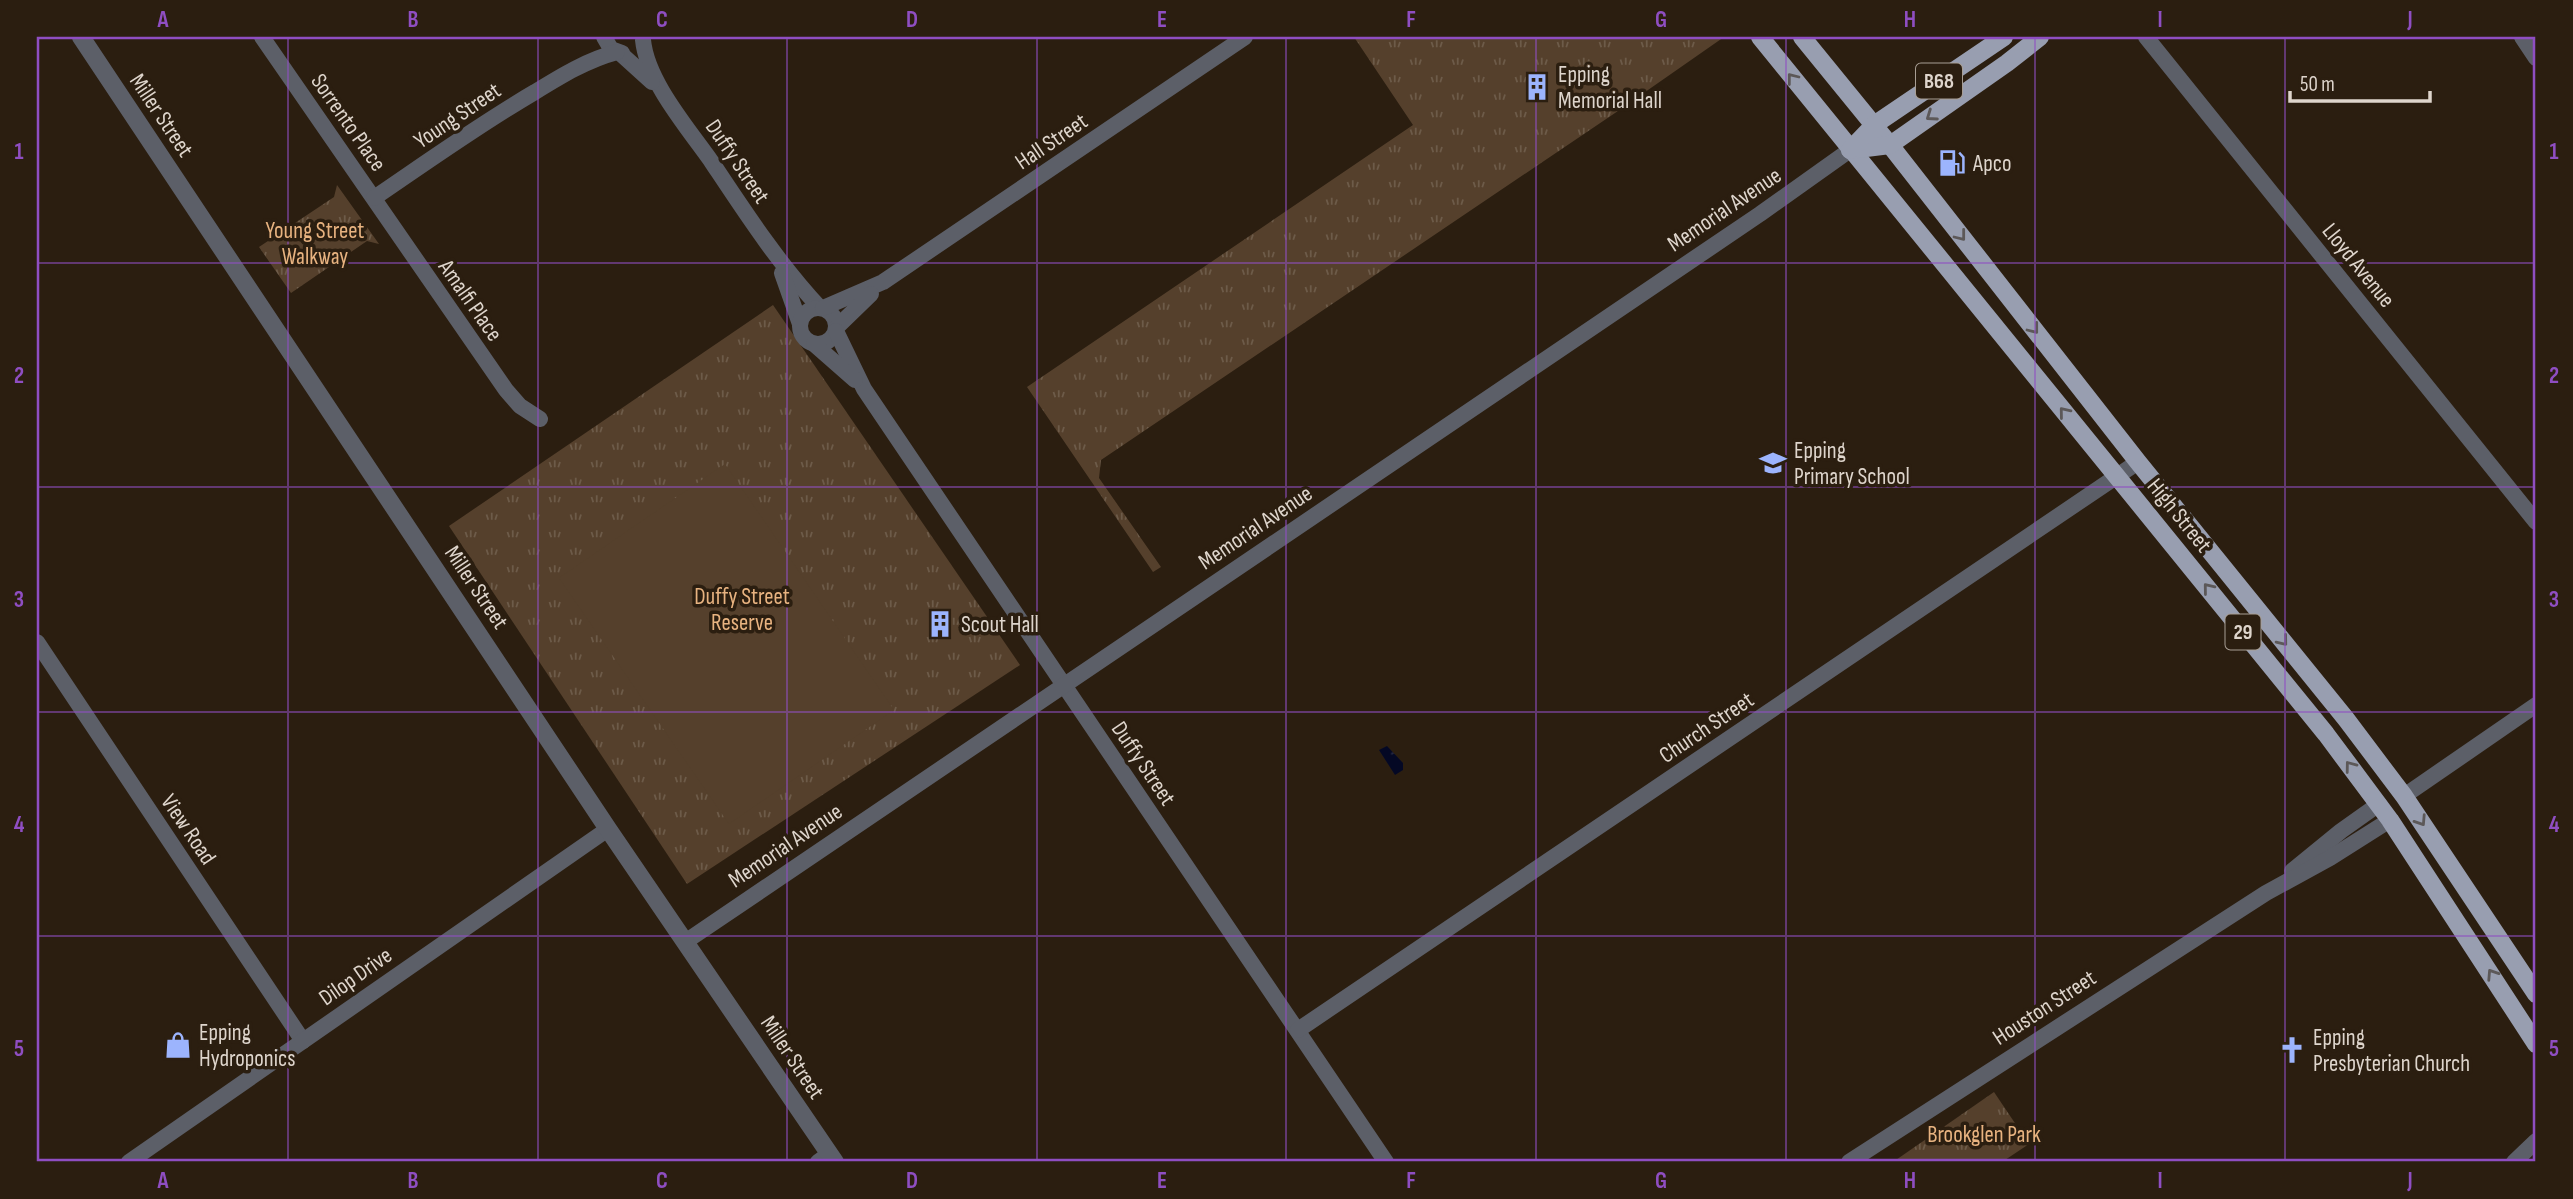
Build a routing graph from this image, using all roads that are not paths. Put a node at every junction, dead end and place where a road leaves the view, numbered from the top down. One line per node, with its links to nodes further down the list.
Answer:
1 (80, 37): 37 (street, Miller Street)
2 (262, 37): 19 (street, Sorrento Place)
3 (602, 37): 12 (street, Duffy Street); 14 (street, Young Street)
4 (1245, 37): 21 (street, Hall Street)
5 (1760, 37): 18 (main road, High Street, one-way to 5)
6 (1802, 37): 16 (main road, High Street)
7 (2004, 37): 16 (main road, Memorial Avenue / B68)
8 (2040, 37): 17 (main road, Memorial Avenue / B68, one-way to 17)
9 (2146, 37): 30 (street, Lloyd Avenue)
10 (2522, 37): 13 (street)
11 (644, 38): 12 (street, Young Street); 15 (street, Duffy Street)
12 (619, 53): 14 (street, Young Street); 15 (street, Duffy Street)
13 (2536, 58)
14 (566, 73): 19 (street, Young Street)
15 (666, 96): 20 (street, Duffy Street)
16 (1874, 125): 17 (main road, High Street); 18 (main road, Memorial Avenue / B68)
17 (1890, 145): 18 (main road, Memorial Avenue / B68); 28 (main road, High Street / 29, one-way to 28)
18 (1850, 150): 29 (main road, High Street / 29, one-way to 18); 32 (street, Memorial Avenue)
19 (374, 198): 27 (street, Amalfi Place)
20 (772, 252): 22 (street, Duffy Street); 23 (street, Duffy Street)
21 (883, 282): 22 (street, Hall Street); 24 (street, Hall Street)
22 (822, 308): 23 (street); 24 (street)
23 (800, 324): 25 (street)
24 (837, 329): 25 (street); 26 (street, Duffy Street)
25 (814, 344): 26 (street, Duffy Street)
26 (864, 389): 32 (street, Duffy Street)
27 (540, 419)
28 (2138, 462): 29 (street, Church Street); 34 (main road, High Street / 29, one-way to 34)
29 (2117, 477): 35 (main road, High Street / 29, one-way to 29); 41 (street, Church Street)
30 (2536, 522)
31 (37, 642): 42 (street, View Road)
32 (1065, 685): 39 (street, Memorial Avenue); 41 (street, Duffy Street)
33 (2536, 705): 34 (street, Houston Street)
34 (2404, 796): 35 (main road, Houston Street); 36 (main road, Houston Street); 40 (main road, High Street / 29, one-way to 40)
35 (2379, 804): 36 (main road, High Street / 29); 38 (street, Houston Street)
36 (2390, 820): 38 (street, Houston Street); 43 (main road, High Street / 29, one-way to 36)
37 (608, 829): 39 (street, Miller Street); 42 (street, Dilop Drive)
38 (2266, 893): 48 (street, Houston Street)
39 (685, 942): 45 (street, Miller Street)
40 (2536, 994)
41 (1298, 1030): 47 (street, Duffy Street)
42 (303, 1041): 46 (street, Dilop Drive)
43 (2536, 1044)
44 (2536, 1141): 49 (street)
45 (827, 1160)
46 (129, 1162)
47 (1386, 1162)
48 (1849, 1162)
49 (2514, 1162)

